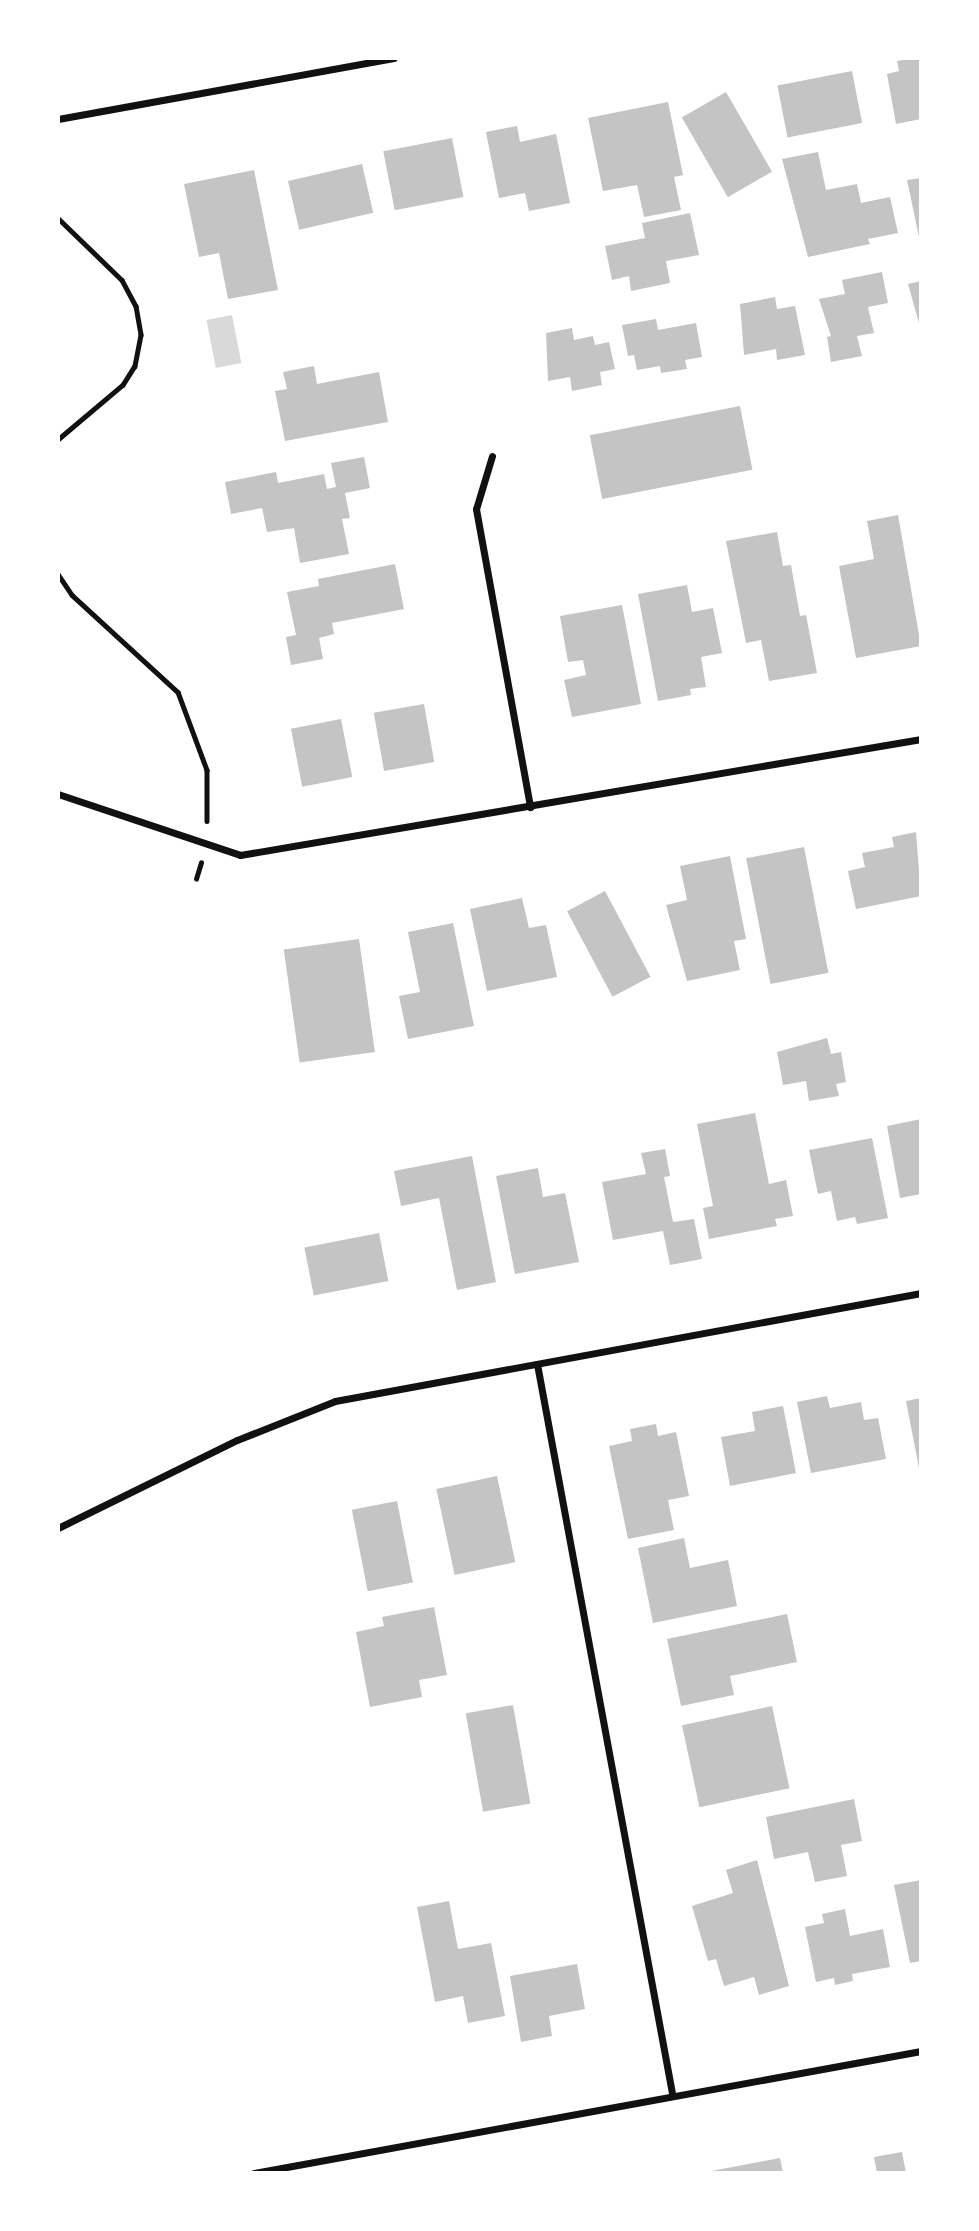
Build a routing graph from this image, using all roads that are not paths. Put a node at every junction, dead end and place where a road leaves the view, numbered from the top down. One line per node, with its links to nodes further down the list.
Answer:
1 (394, 58): 2 (street)
2 (58, 119)
3 (492, 456): 6 (street)
4 (921, 739): 6 (street)
5 (58, 793): 6 (street)
6 (530, 807)
7 (921, 1293): 8 (street)
8 (537, 1364): 9 (street); 11 (street)
9 (58, 1528)
10 (921, 2051): 11 (street)
11 (672, 2093): 12 (street)
12 (254, 2173)

